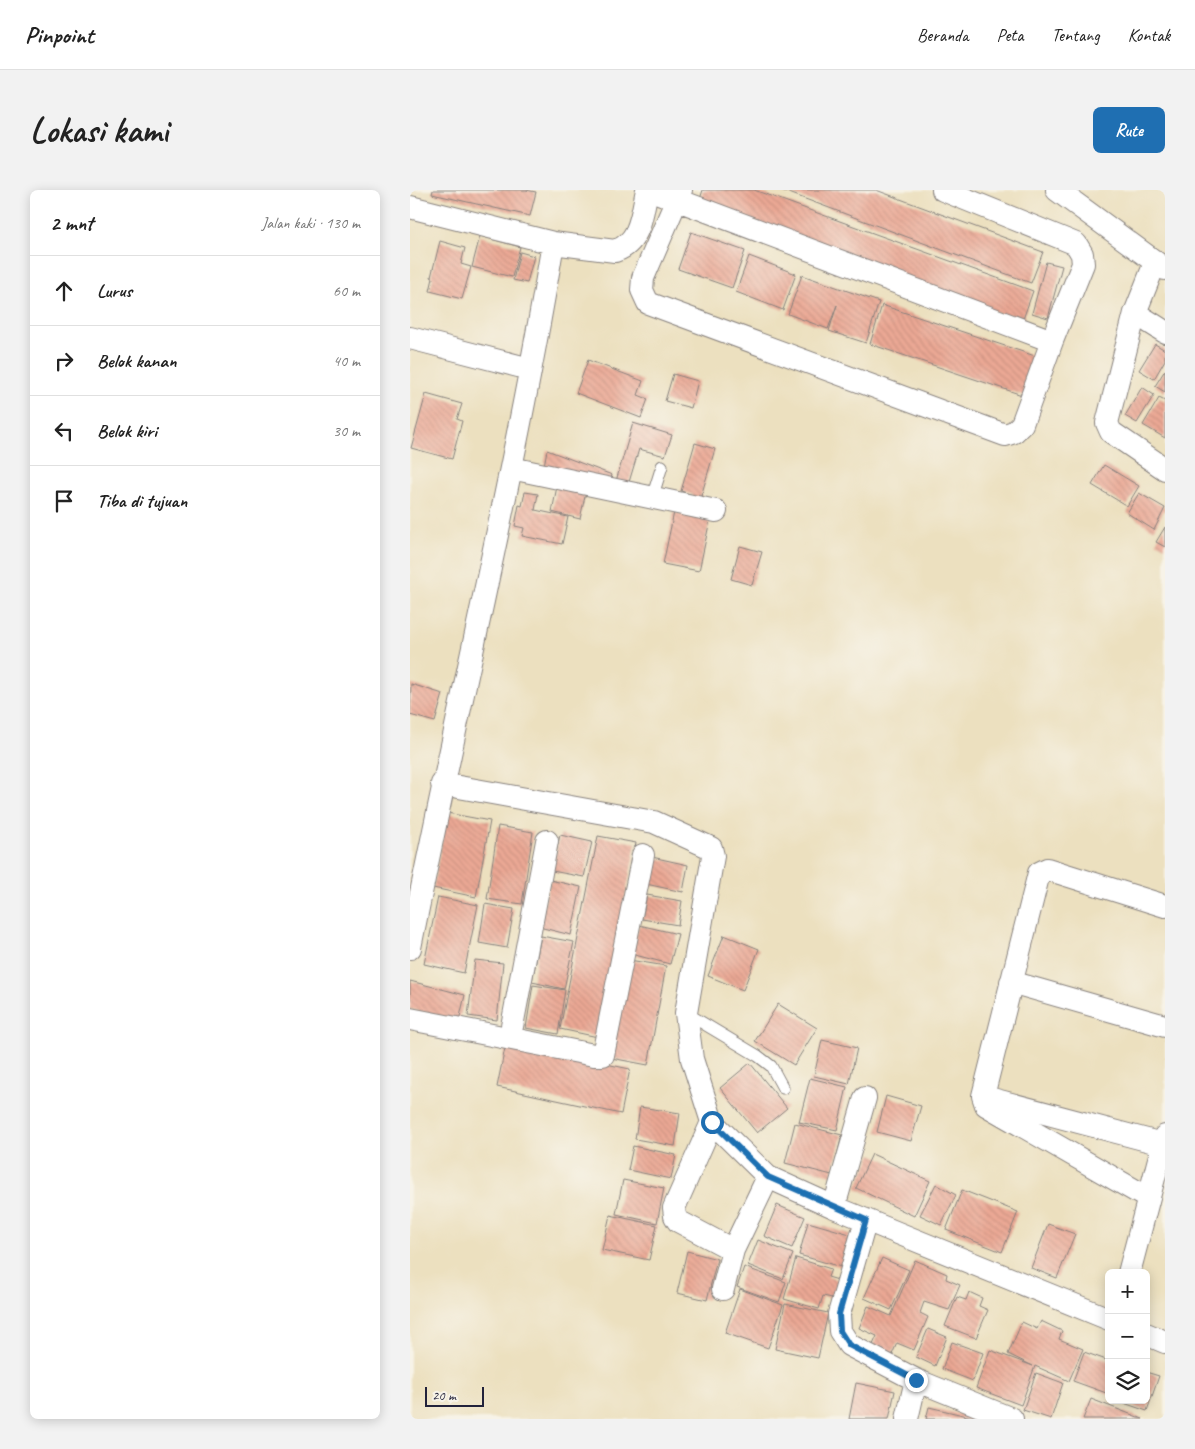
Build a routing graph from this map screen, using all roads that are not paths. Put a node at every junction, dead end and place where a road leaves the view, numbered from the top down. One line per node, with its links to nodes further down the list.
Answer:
1 (647, 190): 7 (street)
2 (651, 190): 5 (street)
3 (943, 190): 12 (street)
4 (1057, 190): 8 (street)
5 (679, 195): 12 (street); 12 (street)
6 (412, 202): 7 (street)
7 (553, 243): 13 (street)
8 (1160, 266): 9 (street)
9 (1135, 313): 10 (street); 16 (street)
10 (1165, 332)
11 (410, 338): 13 (street)
12 (1052, 341)
13 (530, 369): 15 (street)
14 (662, 466): 17 (lane)
15 (511, 468): 17 (street); 19 (street)
16 (1165, 469)
17 (652, 498): 18 (street)
18 (716, 511)
19 (442, 784): 23 (street); 25 (street)
20 (547, 841): 28 (street)
21 (642, 854): 28 (street)
22 (1165, 906): 24 (street)
23 (410, 948)
24 (1010, 982): 27 (street); 30 (street)
25 (686, 1013): 29 (lane); 32 (street)
26 (410, 1019): 28 (street)
27 (1165, 1026)
28 (510, 1037)
29 (783, 1088)
30 (983, 1096): 33 (street); 35 (street)
31 (865, 1098): 36 (street)
32 (712, 1122): 34 (street); 38 (street)
33 (1164, 1140): 35 (street)
34 (768, 1177): 36 (street); 38 (street)
35 (1148, 1198): 39 (street)
36 (834, 1207): 37 (street)
37 (866, 1220): 41 (street); 44 (street)
38 (733, 1250): 40 (street)
39 (1130, 1269)
40 (723, 1289)
41 (1105, 1317)
42 (1150, 1336): 43 (street)
43 (1165, 1342)
44 (916, 1380): 45 (street); 46 (street)
45 (907, 1419)
46 (1012, 1419)

